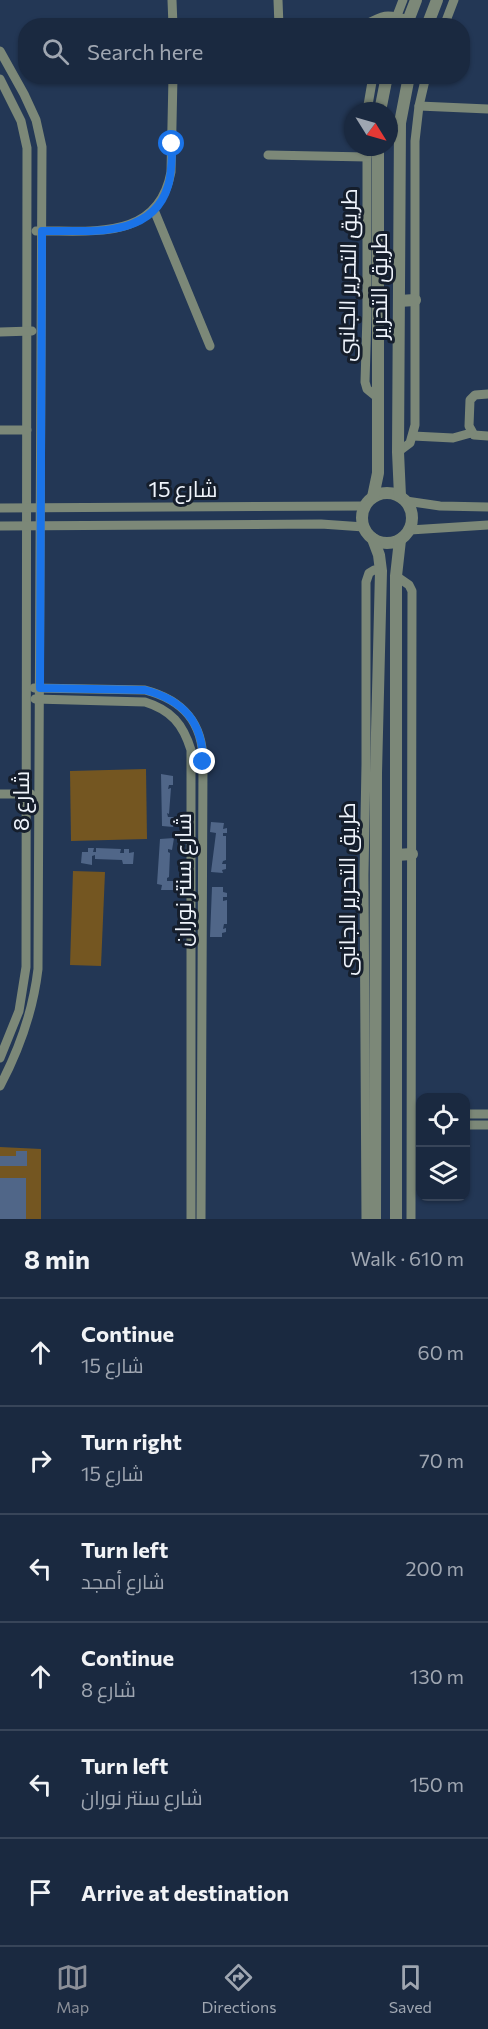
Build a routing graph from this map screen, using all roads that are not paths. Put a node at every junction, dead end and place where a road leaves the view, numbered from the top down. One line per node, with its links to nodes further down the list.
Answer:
1 (172, 0): 7 (street)
2 (278, 0): 8 (street)
3 (403, 0): 9 (street)
4 (416, 0): 10 (street)
5 (437, 0): 11 (street)
6 (454, 0): 12 (street)
7 (173, 18)
8 (279, 18)
9 (401, 18)
10 (404, 18)
11 (430, 18)
12 (447, 18)
13 (0, 51): 15 (street, شارع 8)
14 (0, 79): 31 (street, شارع 8)
15 (18, 83)
16 (18, 84): 32 (street, شارع 8)
17 (173, 84): 30 (street)
18 (372, 84): 22 (street)
19 (385, 84): 23 (street)
20 (407, 84): 34 (street, طريق التحرير)
21 (424, 84): 24 (street)
22 (369, 102)
23 (382, 102)
24 (419, 106): 25 (street); 33 (street)
25 (488, 109)
26 (344, 153): 27 (street)
27 (268, 155)
28 (367, 156): 40 (street, طريق التحرير الجانبى)
29 (378, 156): 40 (street, طريق التحرير)
30 (154, 210): 32 (street); 38 (street)
31 (27, 231): 32 (street); 35 (street, شارع 8)
32 (42, 231): 37 (street, شارع 8)
33 (415, 300): 34 (street); 44 (street)
34 (399, 301): 46 (street, طريق التحرير)
35 (26, 331): 36 (street); 37 (street); 42 (street, شارع 8)
36 (0, 332)
37 (40, 332): 52 (street, شارع 8)
38 (210, 346)
39 (488, 394): 43 (street)
40 (378, 398): 48 (street, طريق التحرير)
41 (0, 430): 42 (street)
42 (27, 430): 51 (street, شارع 8)
43 (471, 433): 44 (street); 45 (street)
44 (413, 436): 46 (street)
45 (488, 436)
46 (398, 452): 47 (street, طريق التحرير)
47 (403, 499): 48 (street); 49 (street); 58 (street)
48 (369, 502): 52 (street, شارع 15); 57 (street)
49 (488, 507)
50 (0, 508): 51 (street, شارع 15)
51 (27, 508): 52 (street, شارع 15); 56 (street, شارع 8)
52 (41, 508): 53 (street, شارع 8)
53 (41, 525): 56 (street, شارع 15); 57 (street, شارع 15); 63 (street, شارع 8)
54 (488, 525): 58 (street)
55 (0, 526): 56 (street, شارع 15)
56 (27, 526): 62 (street, شارع 8)
57 (364, 527): 59 (street)
58 (410, 530): 60 (street)
59 (373, 539): 60 (street); 66 (street)
60 (400, 540): 61 (street)
61 (396, 576): 70 (street); 71 (street)
62 (26, 688): 63 (street, شارع سنتر نوران); 64 (street, شارع 8)
63 (40, 688): 65 (street, شارع 8); 81 (street, شارع سنتر نوران)
64 (26, 699): 65 (street, شارع سنتر نوران); 68 (street, شارع 8)
65 (40, 699): 69 (street, شارع 8); 80 (street, شارع سنتر نوران)
66 (371, 785): 82 (street, طريق التحرير الجانبى); 83 (street)
67 (0, 794): 68 (street)
68 (26, 794): 69 (street); 72 (street, شارع 8)
69 (39, 794): 73 (street, شارع 8)
70 (412, 854): 71 (street); 74 (street)
71 (396, 855): 84 (street)
72 (0, 1058)
73 (0, 1086)
74 (416, 1113)
75 (470, 1114): 76 (street)
76 (488, 1114)
77 (416, 1125): 85 (street)
78 (470, 1125): 79 (street)
79 (488, 1125)
80 (191, 1219)
81 (201, 1219)
82 (366, 1219)
83 (375, 1219)
84 (396, 1219)
85 (411, 1219)

